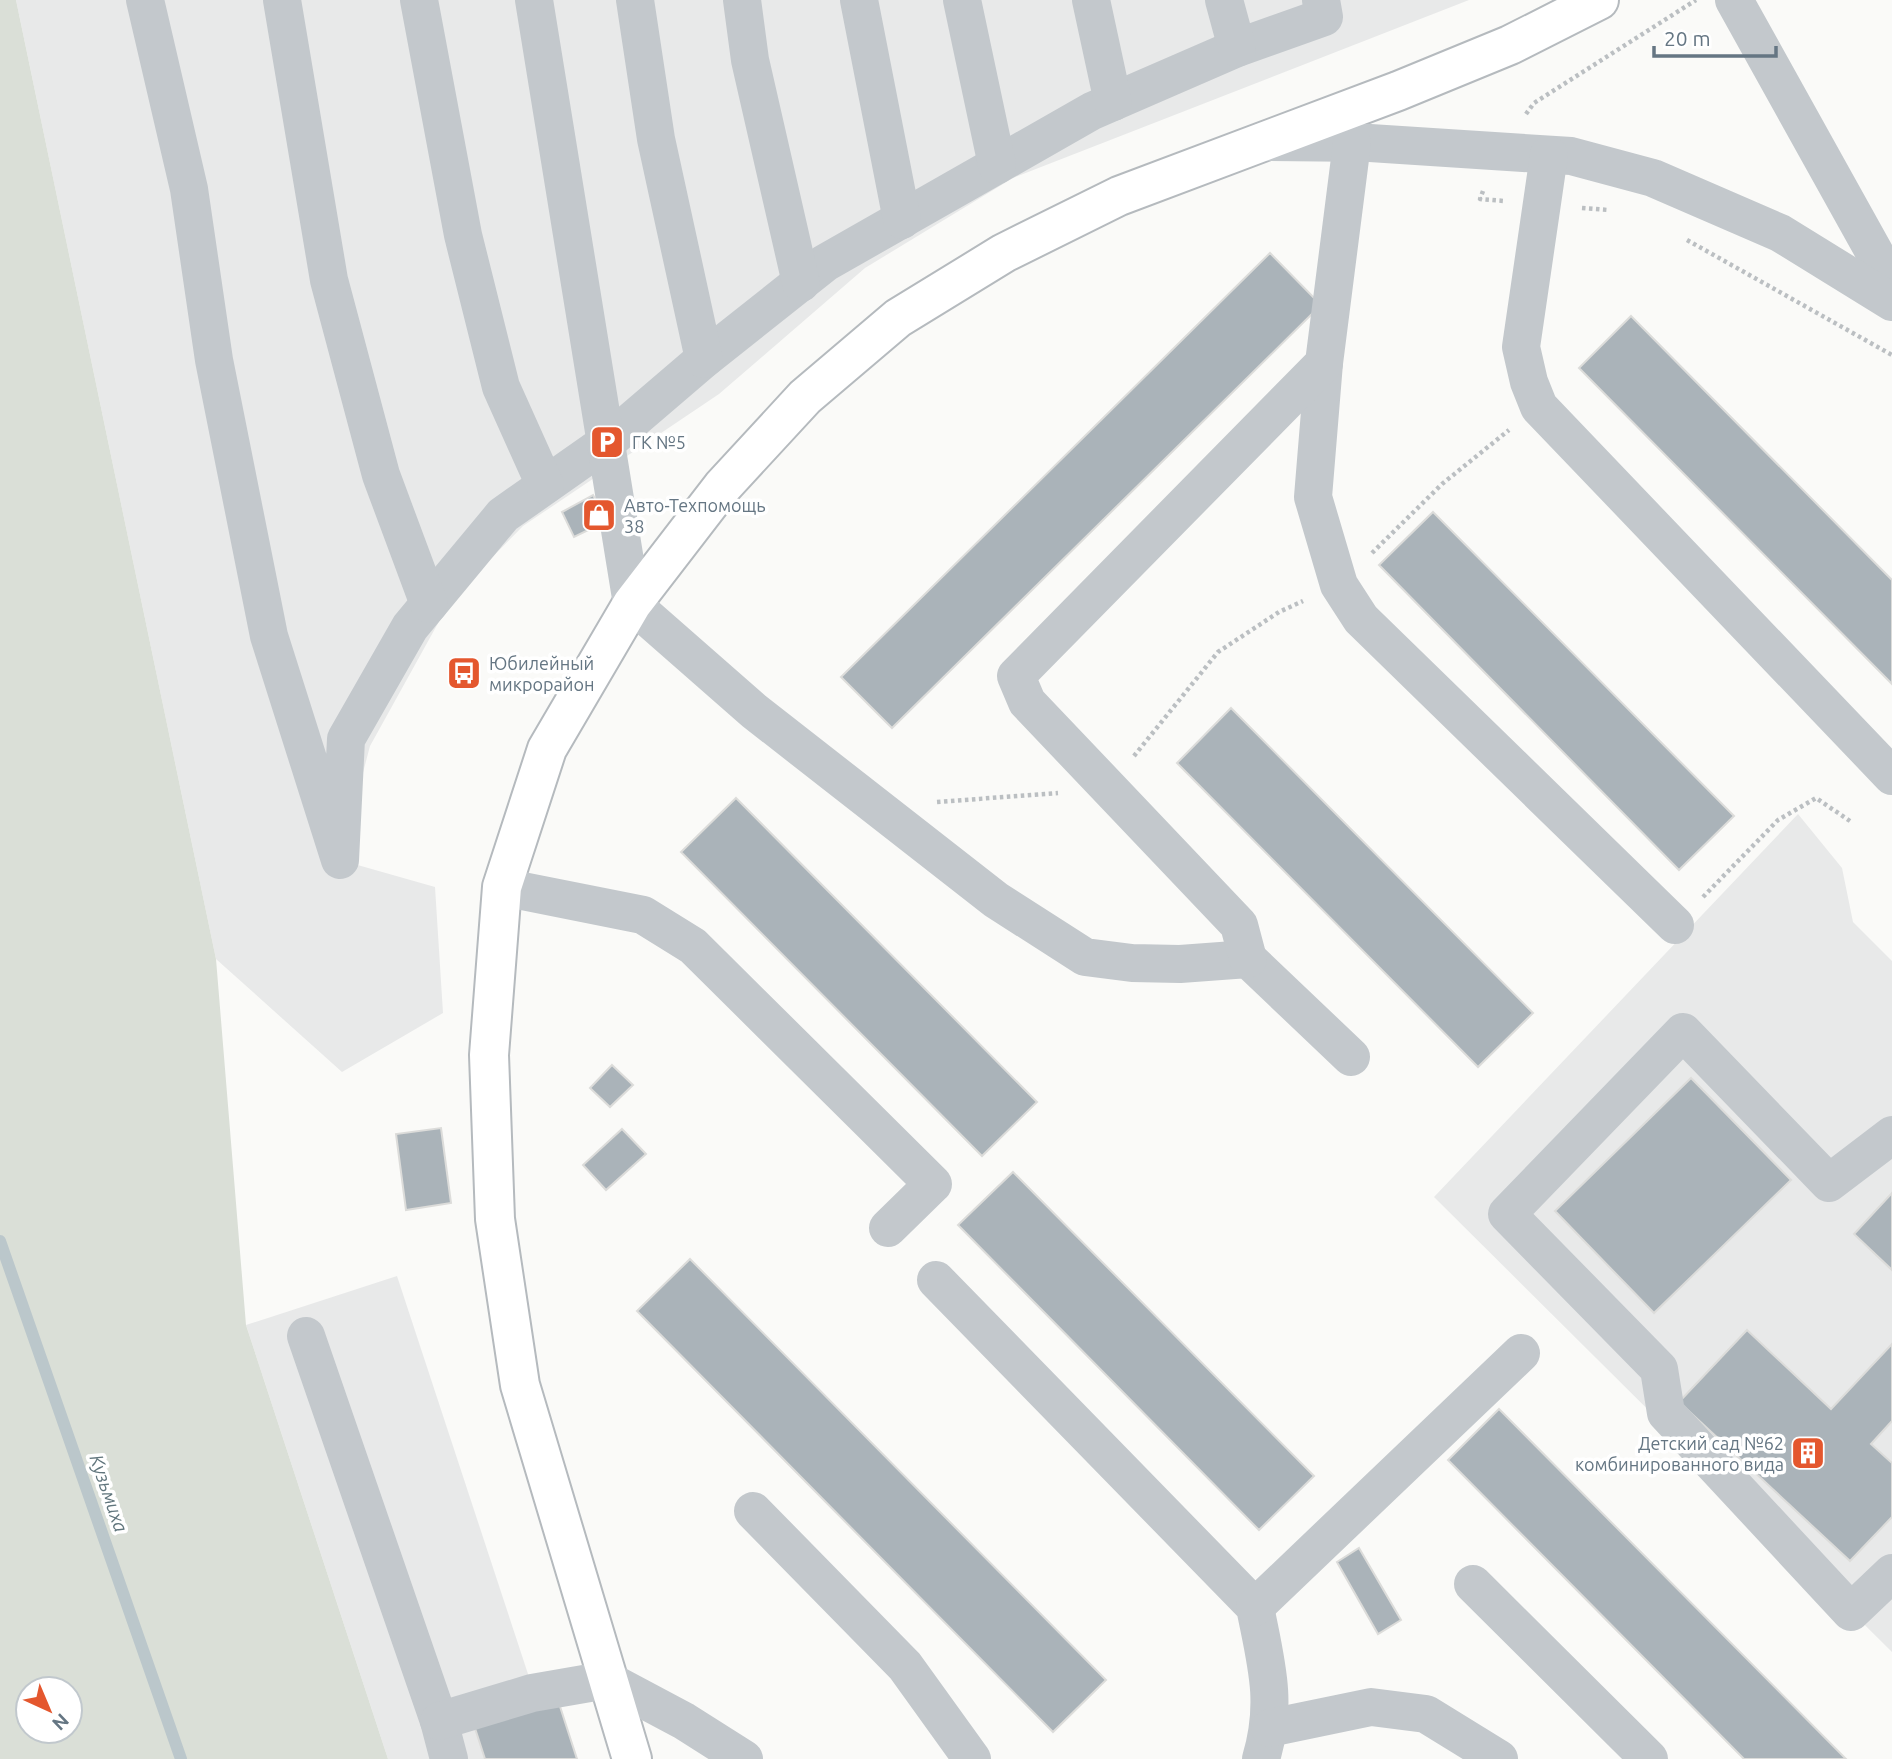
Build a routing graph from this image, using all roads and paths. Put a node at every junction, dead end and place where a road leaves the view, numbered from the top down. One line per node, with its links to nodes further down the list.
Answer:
1 (145, 0): 36 (street)
2 (282, 0): 36 (street)
3 (419, 0): 34 (street)
4 (534, 0): 33 (street)
5 (635, 0): 30 (street)
6 (742, 0): 26 (street)
7 (859, 0): 24 (street)
8 (962, 0): 21 (street)
9 (1091, 0): 16 (street)
10 (1224, 0): 15 (street)
11 (1321, 0): 15 (street)
12 (1600, 0): 17 (main road)
13 (1696, 0): 19 (path)
14 (1734, 0): 27 (street)
15 (1237, 48): 16 (street)
16 (1113, 102): 21 (street)
17 (1260, 142): 18 (street); 37 (main road)
18 (1352, 143): 19 (street); 31 (street)
19 (1497, 151): 20 (street); 22 (path)
20 (1549, 155): 22 (street); 28 (street)
21 (997, 165): 24 (street)
22 (1542, 204): 23 (path); 38 (street)
23 (1616, 211)
24 (902, 220): 26 (street)
25 (1676, 234): 29 (path)
26 (801, 283): 30 (street)
27 (1892, 284)
28 (1892, 302)
29 (1892, 355)
30 (704, 359): 33 (street)
31 (1324, 363): 35 (street); 39 (street)
32 (1507, 432): 35 (path)
33 (607, 442): 34 (street); 37 (street)
34 (545, 485): 36 (street)
35 (1339, 584): 39 (path); 43 (street)
36 (429, 604)
37 (632, 604): 40 (street); 42 (main road)
38 (1892, 776)
39 (1110, 789): 40 (path); 44 (street)
40 (877, 807): 44 (street)
41 (1850, 821): 43 (path)
42 (502, 887): 47 (street); 55 (main road)
43 (1675, 925)
44 (1248, 959): 45 (street)
45 (1351, 1058)
46 (1892, 1135): 52 (street)
47 (888, 1227)
48 (936, 1280): 54 (street)
49 (306, 1336): 56 (street)
50 (1521, 1353): 54 (street)
51 (753, 1511): 61 (street)
52 (1892, 1573)
53 (1474, 1584): 63 (street)
54 (1255, 1607): 57 (street)
55 (607, 1680): 56 (street); 59 (main road); 60 (street)
56 (439, 1721): 58 (street)
57 (1265, 1743): 62 (street)
58 (449, 1759)
59 (632, 1759)
60 (744, 1759)
61 (972, 1759)
62 (1499, 1759)
63 (1648, 1759)

